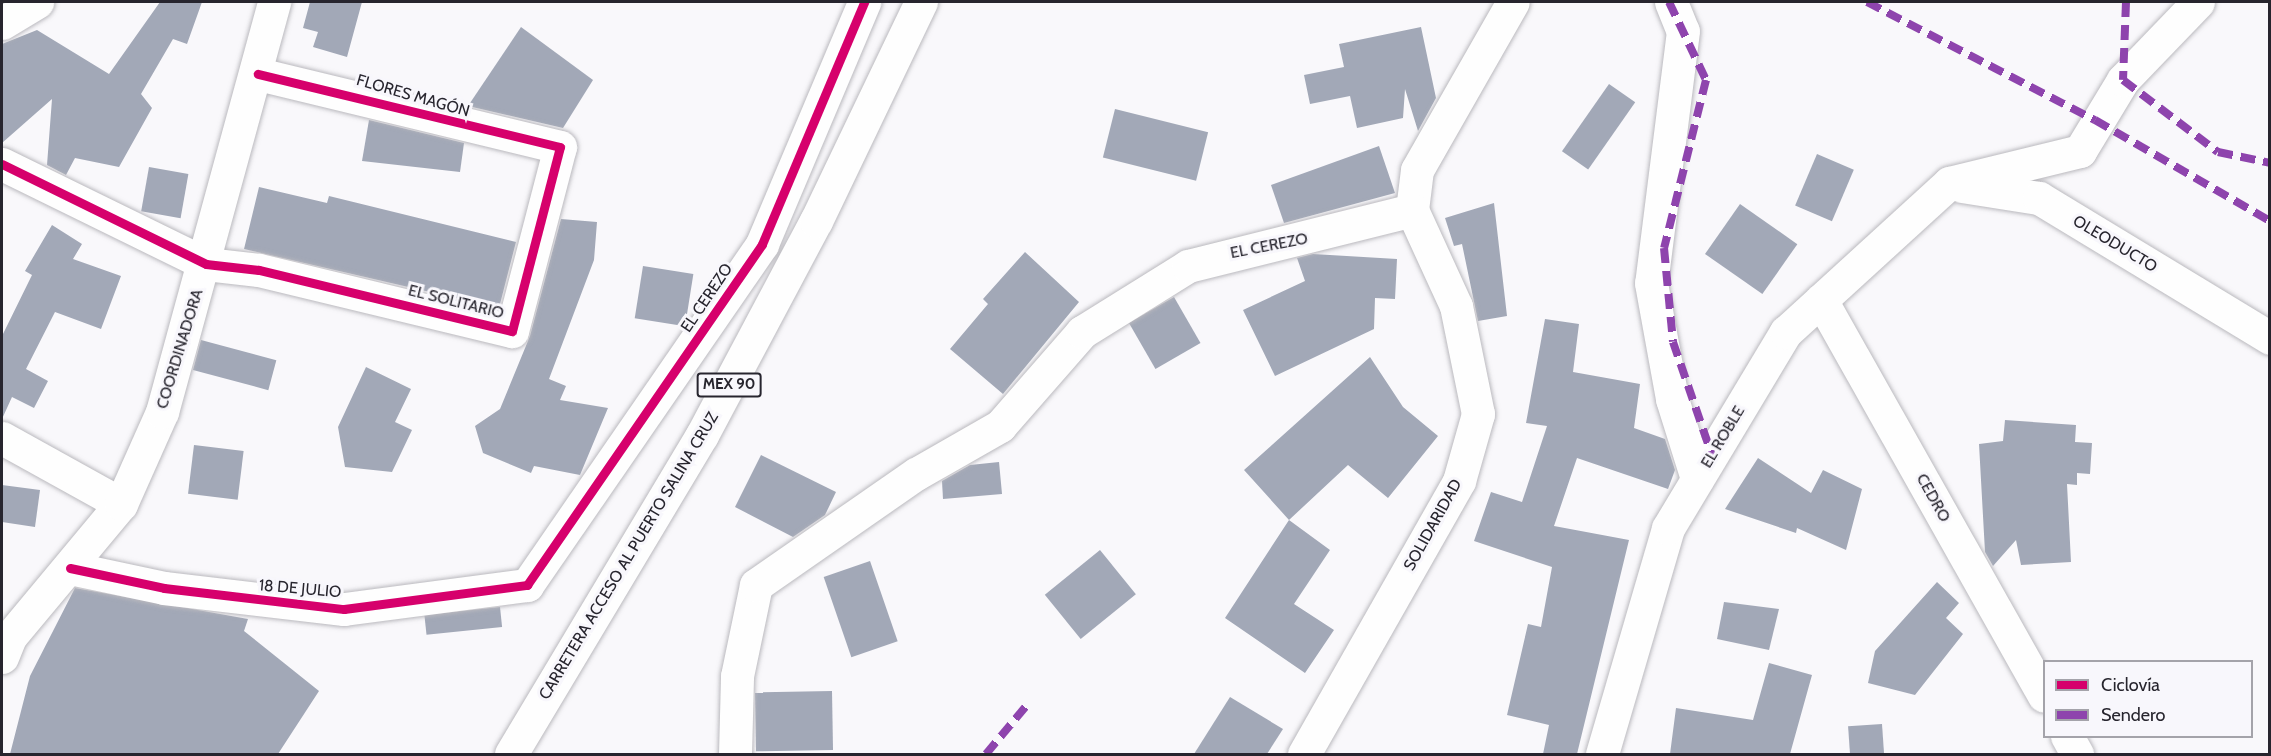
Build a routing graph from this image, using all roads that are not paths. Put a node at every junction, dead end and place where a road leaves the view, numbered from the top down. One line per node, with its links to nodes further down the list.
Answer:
1 (37, 2): 8 (street)
2 (274, 2): 9 (street, COORDINADORA)
3 (864, 2): 21 (street, EL CEREZO)
4 (921, 2): 25 (street, CARRETERA ACCESO AL PUERTO SALINA CRUZ / MEX 90)
5 (1513, 2): 13 (street)
6 (1671, 2): 18 (street)
7 (2198, 2): 12 (street)
8 (2, 23)
9 (258, 74): 10 (street, FLORES MAGÓN); 14 (street, COORDINADORA)
10 (560, 147): 14 (street, EL SOLITARIO)
11 (2, 164): 14 (street)
12 (1949, 183): 15 (street, EL ROBLE); 16 (street, OLEODUCTO)
13 (1412, 210): 26 (street, EL CEREZO); 27 (street, SOLIDARIDAD)
14 (206, 264): 19 (street, COORDINADORA)
15 (1821, 300): 18 (street, EL ROBLE); 23 (street, CEDRO)
16 (2270, 338)
17 (2, 438): 19 (street)
18 (1697, 479): 28 (street, EL ROBLE)
19 (121, 504): 20 (street, COORDINADORA)
20 (70, 568): 21 (street, 18 DE JULIO); 22 (street, COORDINADORA)
21 (527, 585)
22 (2, 657)
23 (2043, 694)
24 (2068, 738): 29 (street)
25 (511, 754)
26 (735, 754)
27 (1304, 754)
28 (1602, 754)
29 (2078, 754)

